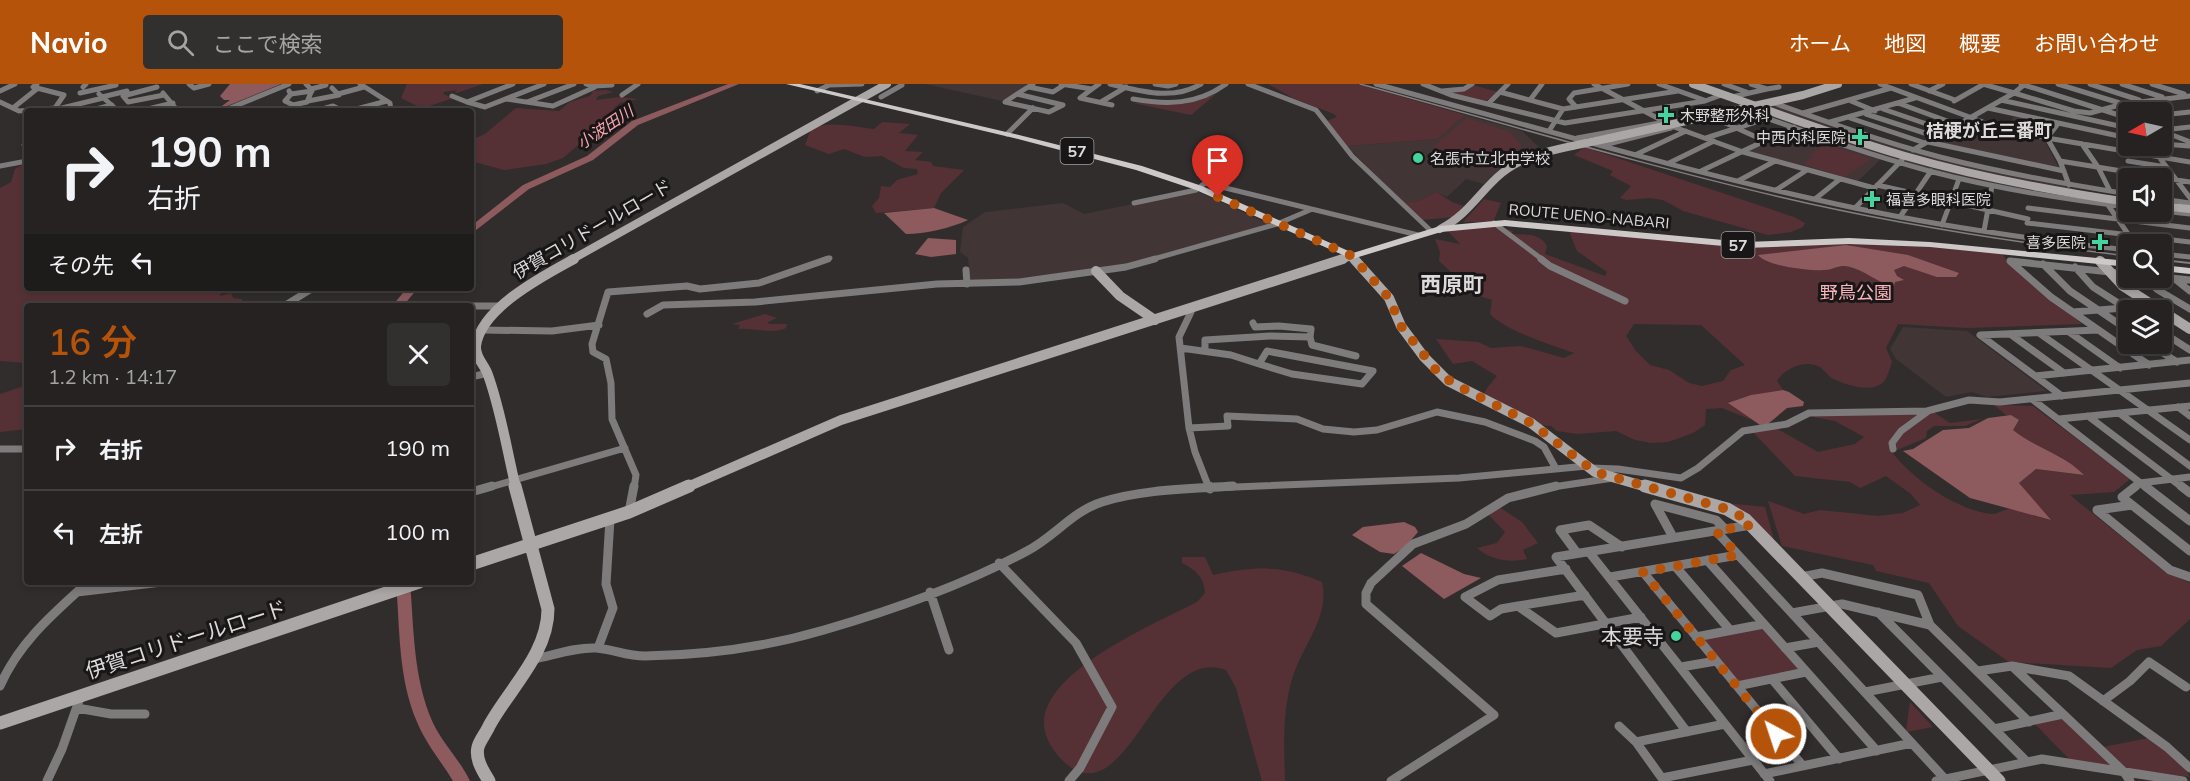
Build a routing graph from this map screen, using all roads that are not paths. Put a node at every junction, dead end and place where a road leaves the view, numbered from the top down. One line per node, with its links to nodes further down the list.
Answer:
1 (15, 84): 60 (street)
2 (189, 84): 3 (street)
3 (209, 84)
4 (306, 84): 59 (street)
5 (513, 84): 90 (street)
6 (544, 84): 84 (street)
7 (574, 84): 101 (street)
8 (586, 84): 50 (street)
9 (638, 84): 77 (street)
10 (790, 84): 61 (main road, 57)
11 (862, 84): 61 (street)
12 (1063, 84): 46 (street); 56 (street)
13 (1099, 84): 56 (street)
14 (1112, 84): 51 (street)
15 (1155, 84): 16 (street)
16 (1176, 84)
17 (1199, 84): 57 (street); 62 (street)
18 (1226, 84): 57 (street)
19 (1248, 84): 240 (street)
20 (1376, 84): 130 (street)
21 (1423, 84): 66 (street)
22 (1471, 84): 66 (street)
23 (1508, 84): 67 (street)
24 (1542, 84): 86 (street)
25 (1594, 84): 54 (street)
26 (1628, 84): 54 (street)
27 (1659, 84): 63 (street)
28 (1694, 84): 75 (street)
29 (1724, 84): 69 (street)
30 (1750, 84): 58 (street)
31 (1838, 84): 97 (street)
32 (1880, 84): 55 (street)
33 (1911, 84): 64 (street)
34 (1943, 84): 64 (street)
35 (1984, 84): 64 (street); 70 (street)
36 (2023, 84): 70 (street); 126 (street)
37 (2058, 84): 98 (street)
38 (2092, 84): 94 (street)
39 (2121, 84): 83 (street)
40 (2152, 84): 80 (street)
41 (116, 85): 65 (street); 68 (street)
42 (155, 85): 65 (street); 76 (street); 76 (street)
43 (286, 85): 72 (street); 116 (street)
44 (612, 85): 50 (street)
45 (902, 85): 53 (street)
46 (1031, 85): 74 (street)
47 (37, 86): 110 (street); 111 (street)
48 (329, 86): 59 (street); 73 (street)
49 (362, 86): 73 (street); 89 (street)
50 (594, 87): 101 (street)
51 (1126, 87): 62 (street); 96 (street)
52 (1779, 87): 58 (street)
53 (889, 88): 91 (street, 伊賀コリドールロード)
54 (1602, 88): 85 (street); 109 (street)
55 (1891, 88): 82 (street); 93 (street)
56 (1092, 89): 96 (street)
57 (1220, 89): 62 (street)
58 (1767, 89): 69 (street)
59 (312, 90): 72 (street); 88 (street)
60 (0, 91): 71 (street)
61 (818, 91): 91 (main road, 57)
62 (1144, 91)
63 (1678, 91): 85 (street); 92 (street)
64 (1929, 91)
65 (126, 92): 78 (street)
66 (1441, 92): 102 (street)
67 (1500, 92): 86 (street); 102 (street)
68 (80, 93)
69 (1751, 93): 81 (street)
70 (2014, 93): 87 (street); 137 (street)
71 (13, 94)
72 (291, 94): 117 (street)
73 (338, 94): 88 (street)
74 (1017, 94): 120 (street); 120 (street)
75 (1724, 94): 81 (street); 92 (street)
76 (164, 95): 100 (street)
77 (622, 95)
78 (101, 96): 112 (street); 113 (street)
79 (453, 96): 90 (street)
80 (2189, 96): 83 (street)
81 (1732, 97): 108 (street)
82 (1915, 98): 103 (street); 140 (street)
83 (2166, 98): 94 (street)
84 (506, 99): 101 (street); 107 (street)
85 (1623, 99): 109 (street); 128 (street)
86 (1530, 100): 124 (street)
87 (2001, 100): 122 (street); 137 (street)
88 (308, 101): 117 (street)
89 (387, 101): 118 (street); 119 (street)
90 (465, 101): 104 (street); 107 (street)
91 (857, 101): 157 (main road, 57); 274 (street, 伊賀コリドールロード)
92 (1705, 101): 128 (street)
93 (1851, 101): 129 (street); 132 (street)
94 (2144, 101): 99 (street)
95 (0, 102): 110 (street)
96 (1101, 102): 105 (street)
97 (1771, 102): 108 (street); 132 (street)
98 (2118, 102)
99 (2137, 102)
100 (173, 103): 114 (street); 115 (street)
101 (526, 103)
102 (1490, 103): 130 (street); 141 (street)
103 (1898, 103): 121 (street); 144 (street)
104 (451, 105)
105 (1112, 105)
106 (2118, 105): 126 (street)
107 (482, 106): 123 (street)
108 (1756, 106): 125 (street); 163 (street)
109 (1576, 107): 124 (street)
110 (13, 108): 127 (street)
111 (58, 108)
112 (60, 108)
113 (107, 108)
114 (156, 108)
115 (176, 108)
116 (233, 108)
117 (293, 108)
118 (360, 108)
119 (391, 108)
120 (1033, 108): 157 (street)
121 (1883, 108): 129 (street); 155 (street)
122 (1988, 108): 140 (street); 151 (street)
123 (474, 109)
124 (1563, 109): 141 (street)
125 (1741, 109): 136 (street); 138 (street)
126 (2104, 109): 134 (street); 137 (street)
127 (24, 111)
128 (1644, 111): 141 (street); 143 (street)
129 (1875, 111): 133 (street)
130 (1480, 112): 153 (street)
131 (2190, 112): 135 (street)
132 (1803, 113): 142 (street)
133 (1865, 113): 139 (street); 148 (street)
134 (2118, 114)
135 (2172, 115)
136 (1710, 116): 143 (street); 150 (street)
137 (2082, 116): 146 (street); 151 (street)
138 (1768, 118): 147 (street); 150 (street)
139 (1848, 118): 142 (street); 156 (street)
140 (1969, 118): 144 (street); 162 (street)
141 (1556, 120): 153 (street)
142 (1829, 122): 173 (street)
143 (1669, 125): 154 (street); 166 (street); 166 (street, bridge); 172 (street)
144 (1958, 125): 155 (street)
145 (2057, 125): 162 (street)
146 (2118, 125)
147 (1794, 127): 165 (street); 168 (street)
148 (1905, 127): 156 (street); 160 (street)
149 (2190, 127): 152 (street)
150 (1737, 128): 161 (street); 165 (street)
151 (2080, 128): 158 (street)
152 (2172, 130)
153 (1549, 131): 166 (street)
154 (1686, 131): 161 (street); 176 (street)
155 (1947, 131): 160 (street)
156 (1894, 133): 167 (street)
157 (1007, 134): 208 (main road, 57)
158 (2118, 136)
159 (2172, 136): 170 (street)
160 (1936, 137): 167 (street)
161 (1706, 138): 164 (street)
162 (2047, 138): 169 (street); 182 (street)
163 (1852, 139): 168 (street); 177 (street)
164 (1714, 141): 175 (street); 186 (street)
165 (1765, 141): 175 (street)
166 (1574, 142): 172 (street); 240 (street)
167 (1927, 142): 173 (street); 196 (street)
168 (1841, 144): 187 (street)
169 (2082, 144): 174 (street); 190 (street)
170 (2190, 144): 171 (street)
171 (2172, 145)
172 (1603, 146): 176 (street)
173 (1913, 150): 177 (street); 188 (street)
174 (2118, 151)
175 (1743, 152): 181 (street); 194 (street)
176 (1637, 154): 186 (street)
177 (1906, 156): 187 (street); 188 (street)
178 (2124, 156): 183 (street)
179 (2148, 156): 180 (street)
180 (2159, 158): 185 (street); 191 (street)
181 (1775, 161): 193 (street); 203 (street)
182 (2060, 161): 190 (street); 196 (street)
183 (2128, 161): 191 (street); 192 (street)
184 (24, 162): 189 (street)
185 (2190, 162)
186 (1669, 163): 194 (street)
187 (1900, 163): 195 (street); 207 (street)
188 (1946, 163): 201 (street)
189 (0, 166)
190 (2098, 167): 197 (street); 210 (street)
191 (2166, 167): 202 (street)
192 (2133, 168)
193 (1807, 170): 199 (street); 209 (street)
194 (1701, 171): 203 (street)
195 (1931, 171): 198 (street); 214 (street)
196 (2064, 171): 205 (street)
197 (2118, 171)
198 (1959, 178): 206 (street); 220 (street)
199 (1840, 179): 207 (street); 216 (street)
200 (2172, 179): 202 (street)
201 (2023, 180): 205 (street); 211 (street)
202 (2177, 180): 204 (street); 219 (street)
203 (1738, 181): 209 (street)
204 (2190, 182)
205 (2069, 185): 210 (street); 215 (street)
206 (1992, 186): 213 (street); 228 (street)
207 (1876, 187): 214 (street); 224 (street)
208 (1199, 188): 221 (street); 227 (street); 237 (main road, 57)
209 (1776, 190): 216 (street)
210 (2110, 191): 212 (street)
211 (2062, 192): 213 (street); 215 (street)
212 (2118, 192)
213 (2028, 194): 222 (street); 225 (street)
214 (1914, 195): 220 (street); 231 (street)
215 (2097, 197): 217 (street)
216 (1815, 200): 224 (street)
217 (2118, 200)
218 (2172, 200): 219 (street)
219 (2190, 201)
220 (1950, 202): 228 (street); 238 (street)
221 (1134, 203)
222 (2108, 205): 223 (street); 232 (street)
223 (2118, 206)
224 (1855, 208): 231 (street)
225 (2028, 208): 233 (street); 234 (street)
226 (2172, 208): 230 (street)
227 (1311, 210): 237 (street); 243 (street)
228 (1987, 210): 233 (street); 241 (street)
229 (2172, 212): 230 (street)
230 (2190, 213)
231 (1900, 217): 238 (street)
232 (2118, 220)
233 (2028, 221): 242 (street); 244 (street)
234 (2118, 221)
235 (2129, 222): 239 (street)
236 (1494, 223): 240 (main road, ROUTE UENO-NABARI / 57); 252 (main road, ROUTE UENO-NABARI / 57); 270 (street)
237 (1277, 224): 249 (main road, 57); 258 (street)
238 (1942, 225): 241 (street)
239 (2190, 228)
240 (1435, 230): 243 (main road, ROUTE UENO-NABARI / 57)
241 (1984, 231): 244 (street)
242 (2118, 234)
243 (1418, 235): 249 (main road, ROUTE UENO-NABARI / 57)
244 (2027, 238): 247 (street)
245 (2172, 240): 246 (street)
246 (2190, 242)
247 (2118, 249)
248 (2172, 255): 250 (street)
249 (1352, 256): 275 (street); 329 (street)
250 (2190, 257)
251 (830, 258): 285 (street)
252 (2100, 261): 253 (main road, ROUTE UENO-NABARI / 57); 259 (street)
253 (2118, 263)
254 (2043, 264): 255 (street); 278 (street); 279 (street)
255 (2075, 267): 259 (street); 272 (street)
256 (2172, 269): 260 (main road)
257 (966, 270): 265 (street)
258 (1096, 271): 265 (street); 282 (street)
259 (2108, 271): 261 (street); 269 (street)
260 (2190, 271)
261 (2118, 272)
262 (2172, 279): 263 (street)
263 (2175, 279): 264 (street); 268 (street)
264 (2190, 280)
265 (967, 284): 280 (street)
266 (2156, 288): 277 (street)
267 (308, 291): 271 (street)
268 (2190, 291)
269 (2143, 300)
270 (1625, 301)
271 (289, 303)
272 (2118, 304)
273 (474, 306): 274 (street)
274 (503, 306): 287 (street, 伊賀コリドールロード)
275 (1190, 309): 282 (street); 294 (street)
276 (2118, 309): 278 (street)
277 (2190, 309)
278 (2098, 310): 279 (street); 284 (street)
279 (2073, 312): 288 (street)
280 (647, 314)
281 (2172, 318): 286 (street)
282 (1155, 320): 339 (street)
283 (1253, 323): 292 (street)
284 (2118, 323)
285 (599, 326): 287 (street); 324 (street)
286 (2190, 329)
287 (483, 330): 305 (street)
288 (2098, 330): 289 (street); 302 (street)
289 (2069, 332): 290 (street); 303 (street)
290 (2039, 333): 291 (street); 304 (street)
291 (2010, 334): 306 (street); 308 (street)
292 (1310, 337): 296 (street); 298 (street)
293 (2172, 338): 295 (street)
294 (1181, 348): 296 (street); 321 (street)
295 (2190, 350)
296 (1205, 351): 301 (street)
297 (2165, 354): 300 (street)
298 (1356, 356)
299 (2190, 360): 300 (street)
300 (2177, 362): 302 (street)
301 (1259, 364): 301 (street)
302 (2149, 365): 303 (street)
303 (2120, 368): 304 (street)
304 (2093, 371): 306 (street); 310 (street)
305 (488, 373): 307 (street); 333 (street)
306 (2064, 373): 308 (street)
307 (474, 376)
308 (2035, 376): 311 (street)
309 (2190, 382): 310 (street)
310 (2120, 390): 311 (street); 315 (street)
311 (2061, 396): 312 (street)
312 (2032, 399): 316 (street); 320 (street)
313 (2190, 406): 314 (street)
314 (2178, 407): 315 (street); 319 (street)
315 (2148, 410): 317 (street); 322 (street)
316 (1927, 411): 326 (street); 329 (street)
317 (2118, 413): 318 (street); 327 (street)
318 (2088, 416): 320 (street); 332 (street)
319 (2190, 416)
320 (2059, 419): 334 (street)
321 (1189, 428): 328 (street); 335 (street)
322 (2190, 440)
323 (24, 448): 325 (street)
324 (625, 448): 333 (street); 339 (street)
325 (0, 449)
326 (1893, 449)
327 (2190, 466)
328 (1555, 467): 329 (street); 335 (street)
329 (1588, 467): 331 (street)
330 (2190, 477): 332 (street)
331 (1613, 478): 342 (street); 420 (street)
332 (2172, 479): 334 (street); 337 (street)
333 (516, 480): 336 (street); 345 (street)
334 (2140, 483): 338 (street); 341 (street)
335 (1210, 489): 353 (street)
336 (474, 491)
337 (2190, 493)
338 (2132, 505): 347 (street); 359 (street)
339 (629, 512): 340 (street)
340 (610, 519): 345 (street); 377 (street)
341 (2190, 521)
342 (1751, 525): 343 (street); 358 (street)
343 (1721, 530): 344 (street); 344 (street); 350 (street)
344 (1674, 537): 346 (street)
345 (531, 544): 352 (street); 380 (street)
346 (1622, 546): 348 (street); 349 (street)
347 (2190, 551)
348 (1589, 552): 349 (street); 357 (street)
349 (1577, 554): 355 (street)
350 (1738, 555): 351 (street); 369 (street)
351 (1707, 560): 354 (street); 372 (street)
352 (474, 563)
353 (999, 563): 364 (street); 419 (street)
354 (1675, 566): 356 (street); 374 (street)
355 (1566, 569): 365 (street); 366 (street)
356 (1643, 572): 357 (street); 375 (street)
357 (1610, 577): 370 (street)
358 (1801, 577): 367 (street); 373 (street)
359 (2190, 577)
360 (85, 585): 363 (street)
361 (136, 585): 363 (street)
362 (410, 585): 393 (street, 伊賀コリドールロード)
363 (77, 592): 389 (street)
364 (930, 592): 377 (street); 379 (street)
365 (1585, 595): 366 (street); 371 (street)
366 (1518, 606): 371 (street)
367 (1829, 606): 368 (street); 369 (street); 388 (street)
368 (1878, 612): 373 (street); 386 (street)
369 (1792, 613): 376 (street)
370 (1641, 617): 371 (street); 383 (street)
371 (1606, 623): 403 (street)
372 (1764, 624): 374 (street); 378 (street)
373 (1930, 625): 384 (street)
374 (1730, 630): 375 (street)
375 (1696, 637): 381 (street)
376 (1819, 642): 378 (street); 392 (street)
377 (598, 648): 380 (street)
378 (1785, 648): 385 (street)
379 (949, 650)
380 (534, 659): 418 (street)
381 (1716, 661): 383 (street); 390 (street)
382 (2012, 666): 384 (street); 394 (street); 397 (street)
383 (1681, 667): 400 (street)
384 (1978, 671): 398 (street)
385 (1806, 672): 387 (street); 406 (street)
386 (1942, 677): 388 (street); 402 (street)
387 (1772, 679): 390 (street); 407 (street)
388 (1904, 684): 392 (street); 412 (street)
389 (0, 686)
390 (1737, 686): 410 (street)
391 (2186, 687): 394 (street)
392 (1865, 692): 405 (street)
393 (81, 695): 395 (street); 399 (street, 伊賀コリドールロード)
394 (2103, 701): 411 (street)
395 (77, 708): 396 (street); 417 (street)
396 (145, 714)
397 (2063, 714): 398 (street); 413 (street)
398 (2029, 722): 402 (street)
399 (0, 723)
400 (1725, 724): 403 (street); 408 (street)
401 (1619, 726): 404 (street)
402 (1994, 729): 409 (street)
403 (1687, 732): 404 (street)
404 (1636, 742): 415 (street)
405 (1912, 743): 406 (street); 416 (street)
406 (1876, 751): 407 (street)
407 (1839, 759): 410 (street)
408 (1753, 760): 414 (street); 415 (street)
409 (2027, 762): 412 (street); 413 (street)
410 (1803, 766): 414 (street)
411 (2190, 768)
412 (1987, 770): 416 (street); 421 (street)
413 (2127, 776): 422 (street)
414 (1767, 778)
415 (1663, 780)
416 (1940, 780)
417 (47, 781)
418 (489, 781)
419 (1069, 781)
420 (1391, 781)
421 (1999, 781)
422 (2184, 781)

